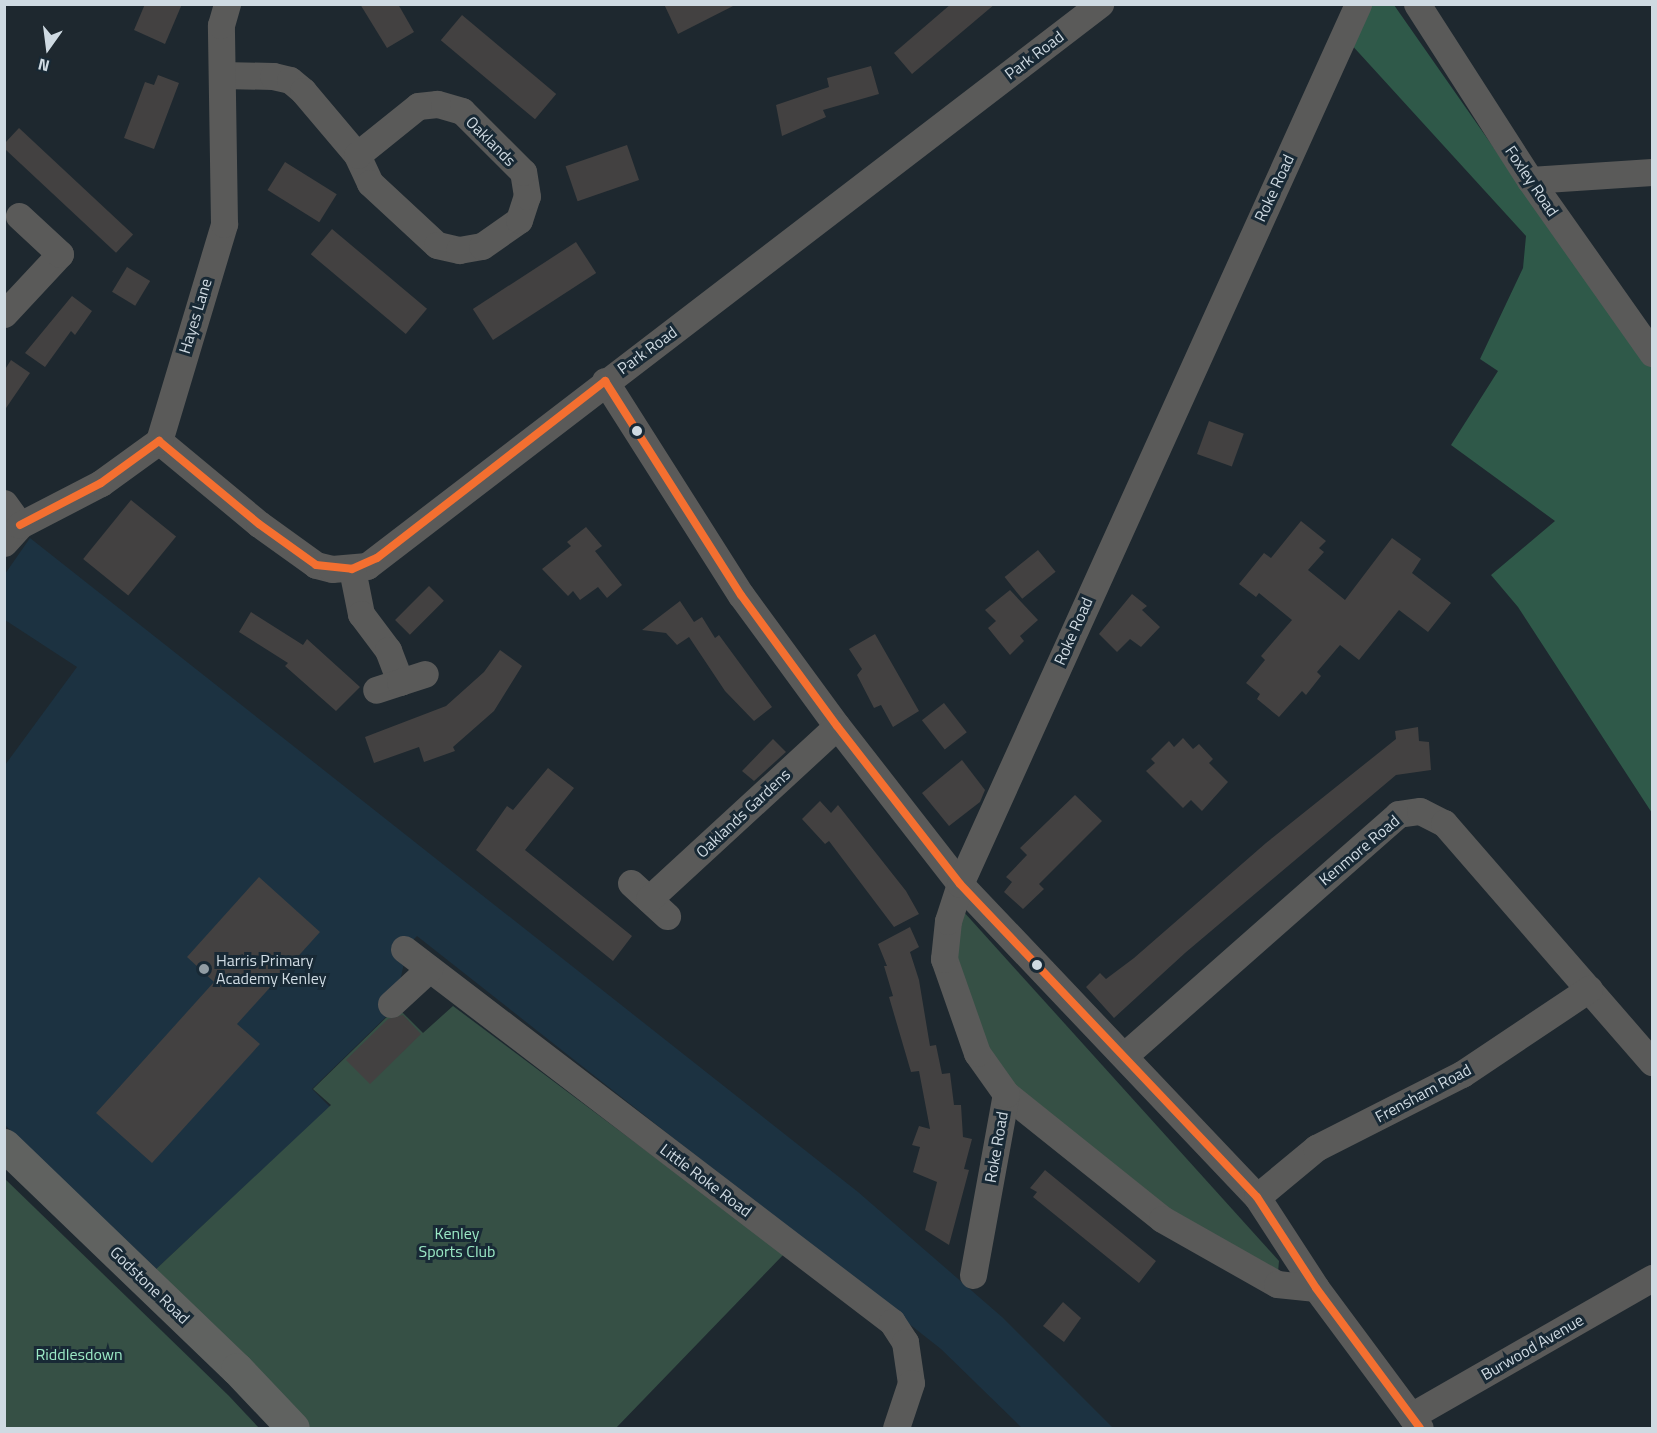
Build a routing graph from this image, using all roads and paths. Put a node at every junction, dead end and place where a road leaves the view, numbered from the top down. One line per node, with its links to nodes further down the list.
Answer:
1 (227, 4): 5 (street, Hayes Lane)
2 (1100, 4): 12 (street, Park Road)
3 (1358, 4): 19 (street, Roke Road)
4 (1417, 4): 8 (street, Foxley Road)
5 (222, 75): 6 (street, Oaklands); 13 (street, Hayes Lane)
6 (357, 155): 6 (street, Oaklands)
7 (1653, 172): 8 (street)
8 (1530, 180): 11 (street, Foxley Road)
9 (19, 216): 10 (street)
10 (4, 314)
11 (1653, 353)
12 (604, 381): 16 (street, Park Road); 18 (street)
13 (159, 441): 15 (street); 16 (street)
14 (4, 503): 15 (street)
15 (12, 534)
16 (352, 569): 17 (street)
17 (400, 682)
18 (837, 726): 19 (street); 20 (street, Oaklands Gardens)
19 (960, 884): 25 (street); 27 (street, Roke Road)
20 (649, 900)
21 (404, 949): 22 (street, Little Roke Road)
22 (429, 969): 24 (street); 35 (street, Little Roke Road)
23 (1589, 989): 25 (street, Kenmore Road); 26 (street, Kenmore Road); 29 (street, Frensham Road)
24 (391, 1004)
25 (1125, 1055): 29 (street)
26 (1653, 1062)
27 (1006, 1094): 30 (street, Roke Road); 32 (street)
28 (4, 1145): 34 (highway, Godstone Road)
29 (1257, 1197): 32 (street)
30 (973, 1275)
31 (1653, 1278): 33 (street, Burwood Avenue)
32 (1316, 1288): 33 (street)
33 (1416, 1422)
34 (293, 1428)
35 (896, 1428)

